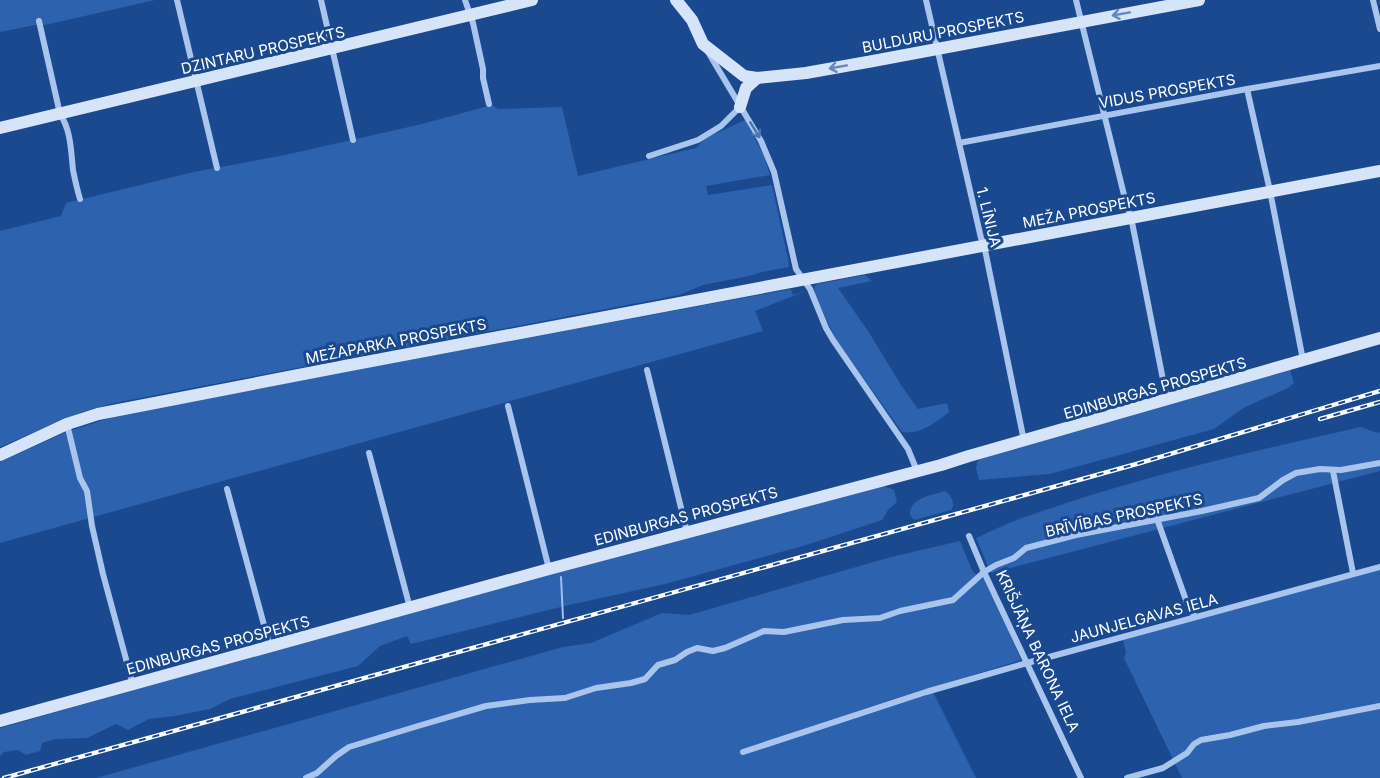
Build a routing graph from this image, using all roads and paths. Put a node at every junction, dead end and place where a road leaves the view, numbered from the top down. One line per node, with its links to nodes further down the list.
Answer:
1 (177, 0): 19 (street)
2 (321, 0): 15 (street)
3 (465, 0): 10 (street)
4 (532, 0): 10 (street, DZINTARU PROSPEKTS)
5 (676, 0): 14 (street)
6 (926, 0): 16 (street, 1. LĪNIJA)
7 (1076, 0): 12 (street)
8 (1199, 0): 12 (street, BULDURU PROSPEKTS, one-way to 12)
9 (1373, 0): 13 (street)
10 (470, 15): 15 (street, DZINTARU PROSPEKTS); 21 (street)
11 (39, 21): 23 (street)
12 (1082, 22): 16 (street, BULDURU PROSPEKTS); 24 (street)
13 (1380, 29)
14 (702, 44): 18 (street, BULDURU PROSPEKTS); 22 (street)
15 (333, 48): 19 (street, DZINTARU PROSPEKTS); 26 (street)
16 (936, 49): 18 (street, BULDURU PROSPEKTS, one-way to 18); 27 (street, 1. LĪNIJA)
17 (1380, 66): 20 (street, VIDUS PROSPEKTS)
18 (758, 78): 22 (street)
19 (197, 81): 23 (street, DZINTARU PROSPEKTS); 29 (street)
20 (1246, 89): 24 (street, VIDUS PROSPEKTS); 31 (street)
21 (489, 104)
22 (740, 107): 28 (street); 35 (street, one-way to 35)
23 (60, 114): 25 (street, DZINTARU PROSPEKTS); 32 (street)
24 (1105, 115): 27 (street, VIDUS PROSPEKTS); 33 (street)
25 (0, 128)
26 (353, 140)
27 (959, 143): 34 (street, 1. LĪNIJA)
28 (649, 156)
29 (216, 168)
30 (1380, 171): 31 (street, MEŽA PROSPEKTS)
31 (1270, 191): 33 (street, MEŽA PROSPEKTS); 37 (street)
32 (80, 199)
33 (1131, 217): 34 (street, MEŽA PROSPEKTS); 39 (street)
34 (984, 245): 35 (street, MEŽA PROSPEKTS); 42 (street, 1. LĪNIJA)
35 (804, 280): 41 (street, MEŽAPARKA PROSPEKTS); 46 (street)
36 (1380, 338): 37 (street, EDINBURGAS PROSPEKTS)
37 (1303, 360): 39 (street, EDINBURGAS PROSPEKTS)
38 (647, 370): 50 (street)
39 (1167, 400): 42 (street, EDINBURGAS PROSPEKTS)
40 (508, 406): 53 (street)
41 (67, 424): 44 (street, MEŽAPARKA PROSPEKTS); 60 (street)
42 (1024, 441): 46 (street, EDINBURGAS PROSPEKTS)
43 (369, 453): 56 (street)
44 (0, 455)
45 (1380, 463): 47 (street, BRĪVĪBAS PROSPEKTS)
46 (917, 471): 50 (street, EDINBURGAS PROSPEKTS)
47 (1333, 471): 49 (street, BRĪVĪBAS PROSPEKTS); 55 (street)
48 (227, 489): 58 (street)
49 (1157, 519): 54 (street, BRĪVĪBAS PROSPEKTS); 57 (street)
50 (687, 532): 53 (street, EDINBURGAS PROSPEKTS)
51 (969, 536): 54 (street, KRIŠJĀŅA BARONA IELA)
52 (1380, 567): 55 (street, JAUNJELGAVAS IELA)
53 (549, 568): 56 (street, EDINBURGAS PROSPEKTS)
54 (984, 572): 59 (street, KRIŠJĀŅA BARONA IELA); 64 (street, BRĪVĪBAS PROSPEKTS)
55 (1353, 573): 57 (street, JAUNJELGAVAS IELA)
56 (410, 608): 58 (street, EDINBURGAS PROSPEKTS)
57 (1195, 617): 59 (street, JAUNJELGAVAS IELA)
58 (270, 647): 60 (street, EDINBURGAS PROSPEKTS)
59 (1027, 663): 63 (street, JAUNJELGAVAS IELA); 65 (street, KRIŠJĀŅA BARONA IELA)
60 (133, 685): 62 (street, EDINBURGAS PROSPEKTS)
61 (1380, 705): 66 (street)
62 (0, 721)
63 (743, 752)
64 (306, 778)
65 (1081, 778)
66 (1127, 778)

